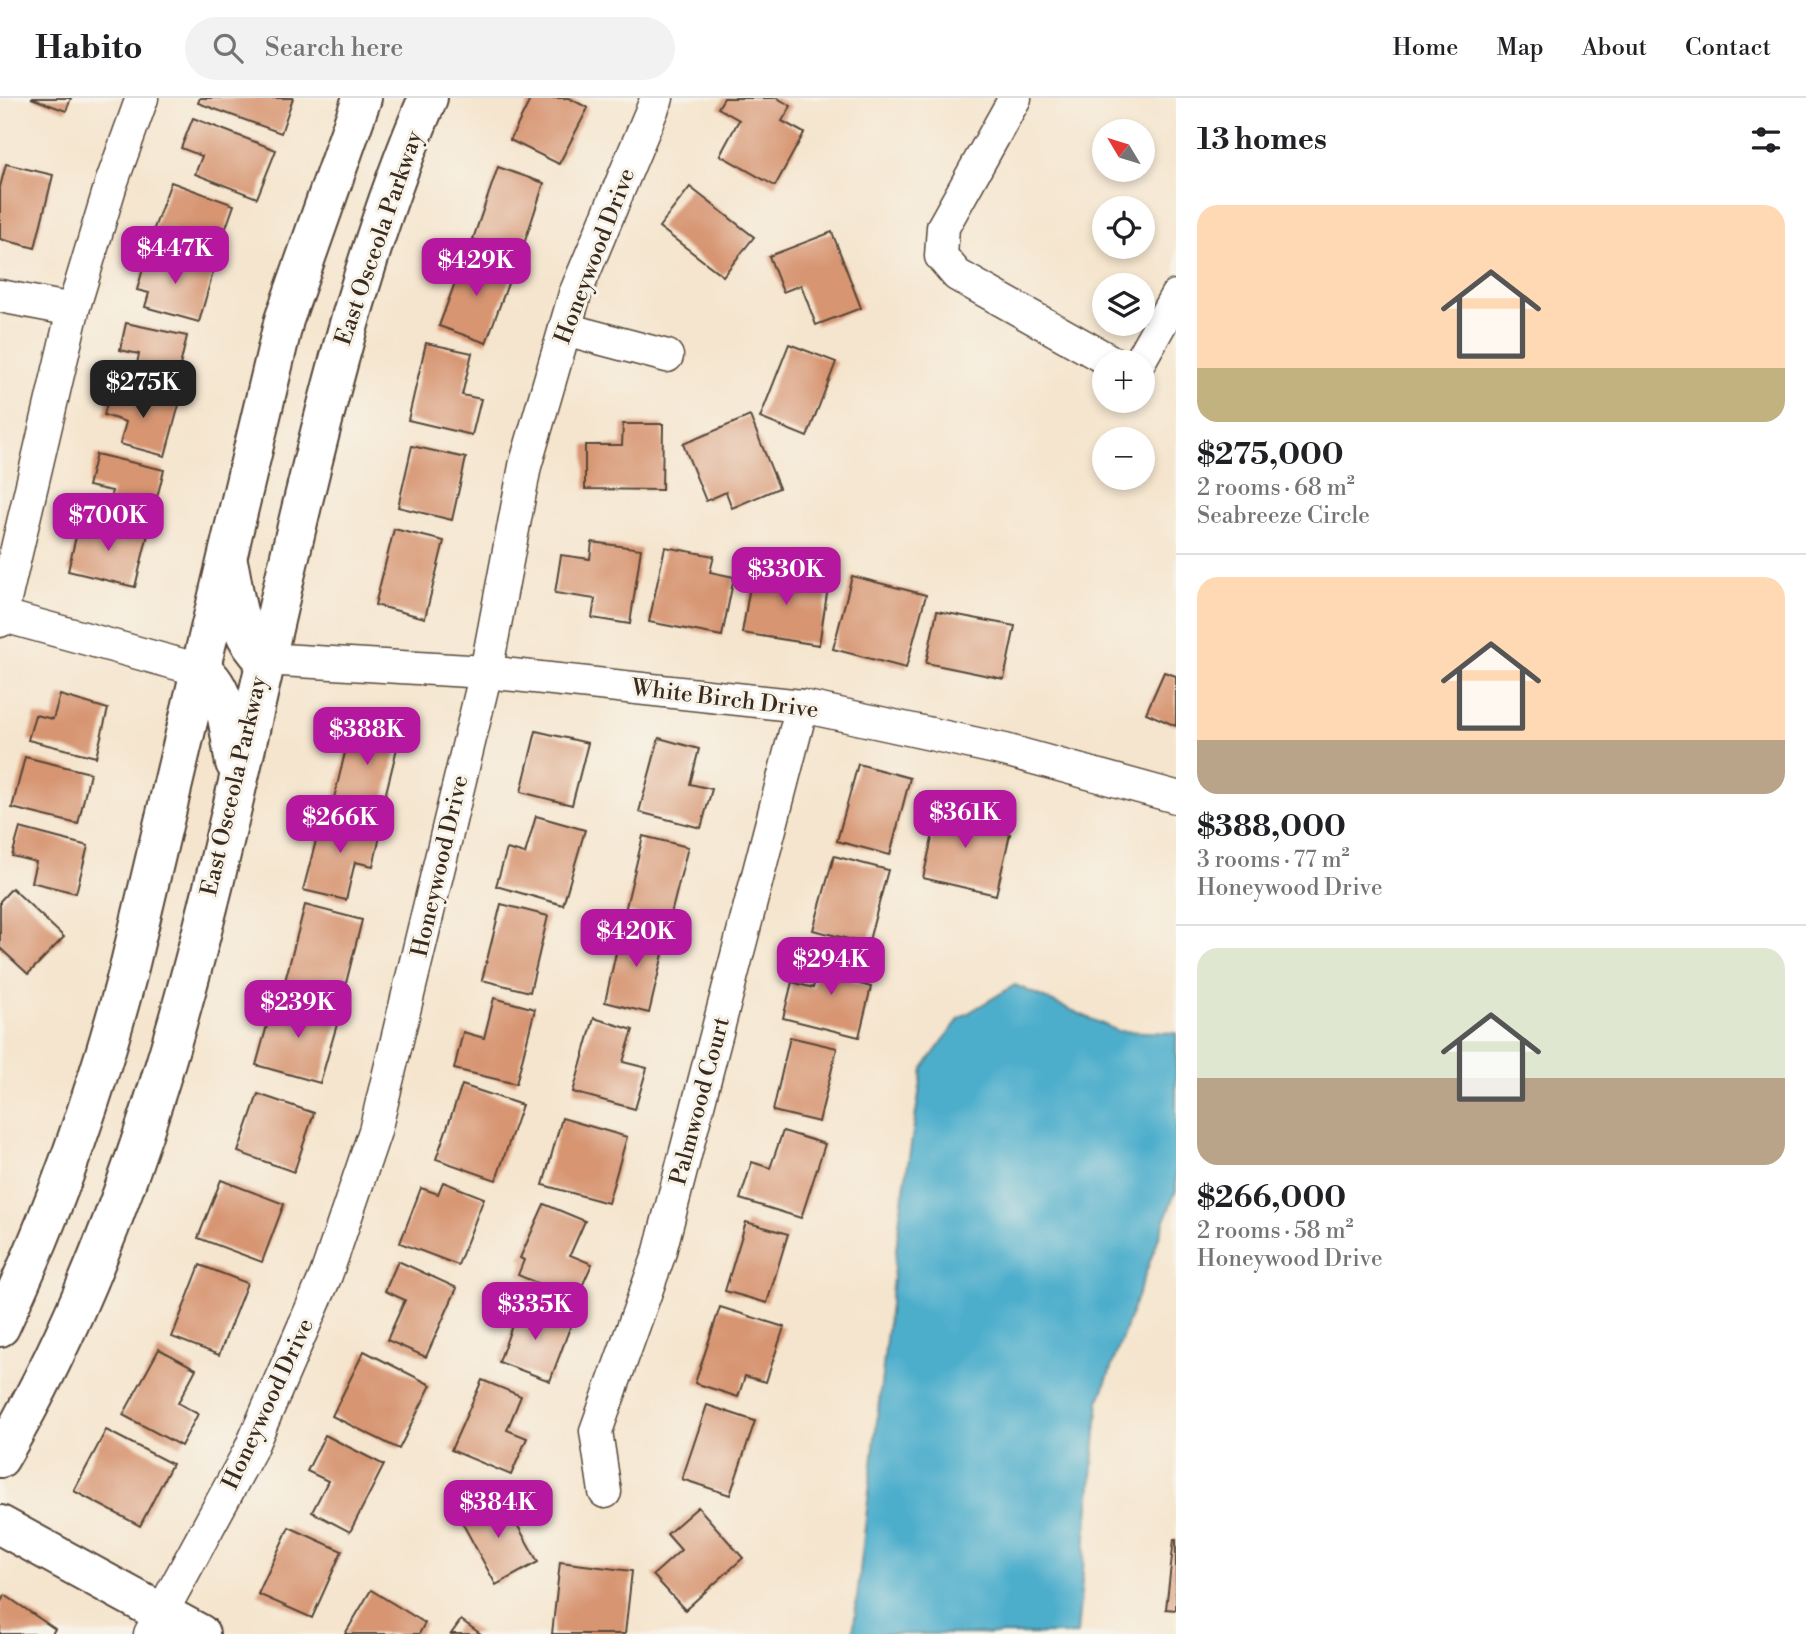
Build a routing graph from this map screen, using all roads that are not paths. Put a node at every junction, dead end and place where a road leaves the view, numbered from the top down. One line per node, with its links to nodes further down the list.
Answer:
1 (142, 98): 8 (street)
2 (362, 98): 13 (main road)
3 (428, 98): 15 (main road, East Osceola Parkway)
4 (657, 98): 9 (street, Honeywood Drive)
5 (1015, 98): 11 (street)
6 (0, 296): 8 (street)
7 (1176, 296): 10 (street)
8 (73, 310): 14 (street)
9 (565, 329): 12 (street); 17 (street, Honeywood Drive)
10 (1146, 350)
11 (1092, 351)
12 (667, 356)
13 (226, 554): 15 (main road); 16 (main road)
14 (0, 617): 16 (street)
15 (264, 659): 17 (street, White Birch Drive); 19 (main road, East Osceola Parkway)
16 (200, 670): 19 (main road); 21 (main road)
17 (486, 672): 18 (street, White Birch Drive); 25 (street, Honeywood Drive)
18 (802, 706): 20 (street, White Birch Drive); 23 (street, Palmwood Court)
19 (238, 779): 22 (main road, East Osceola Parkway)
20 (1176, 797)
21 (0, 1328)
22 (0, 1458)
23 (605, 1492)
24 (0, 1525): 25 (main road)
25 (157, 1623): 26 (main road)
26 (200, 1634)

